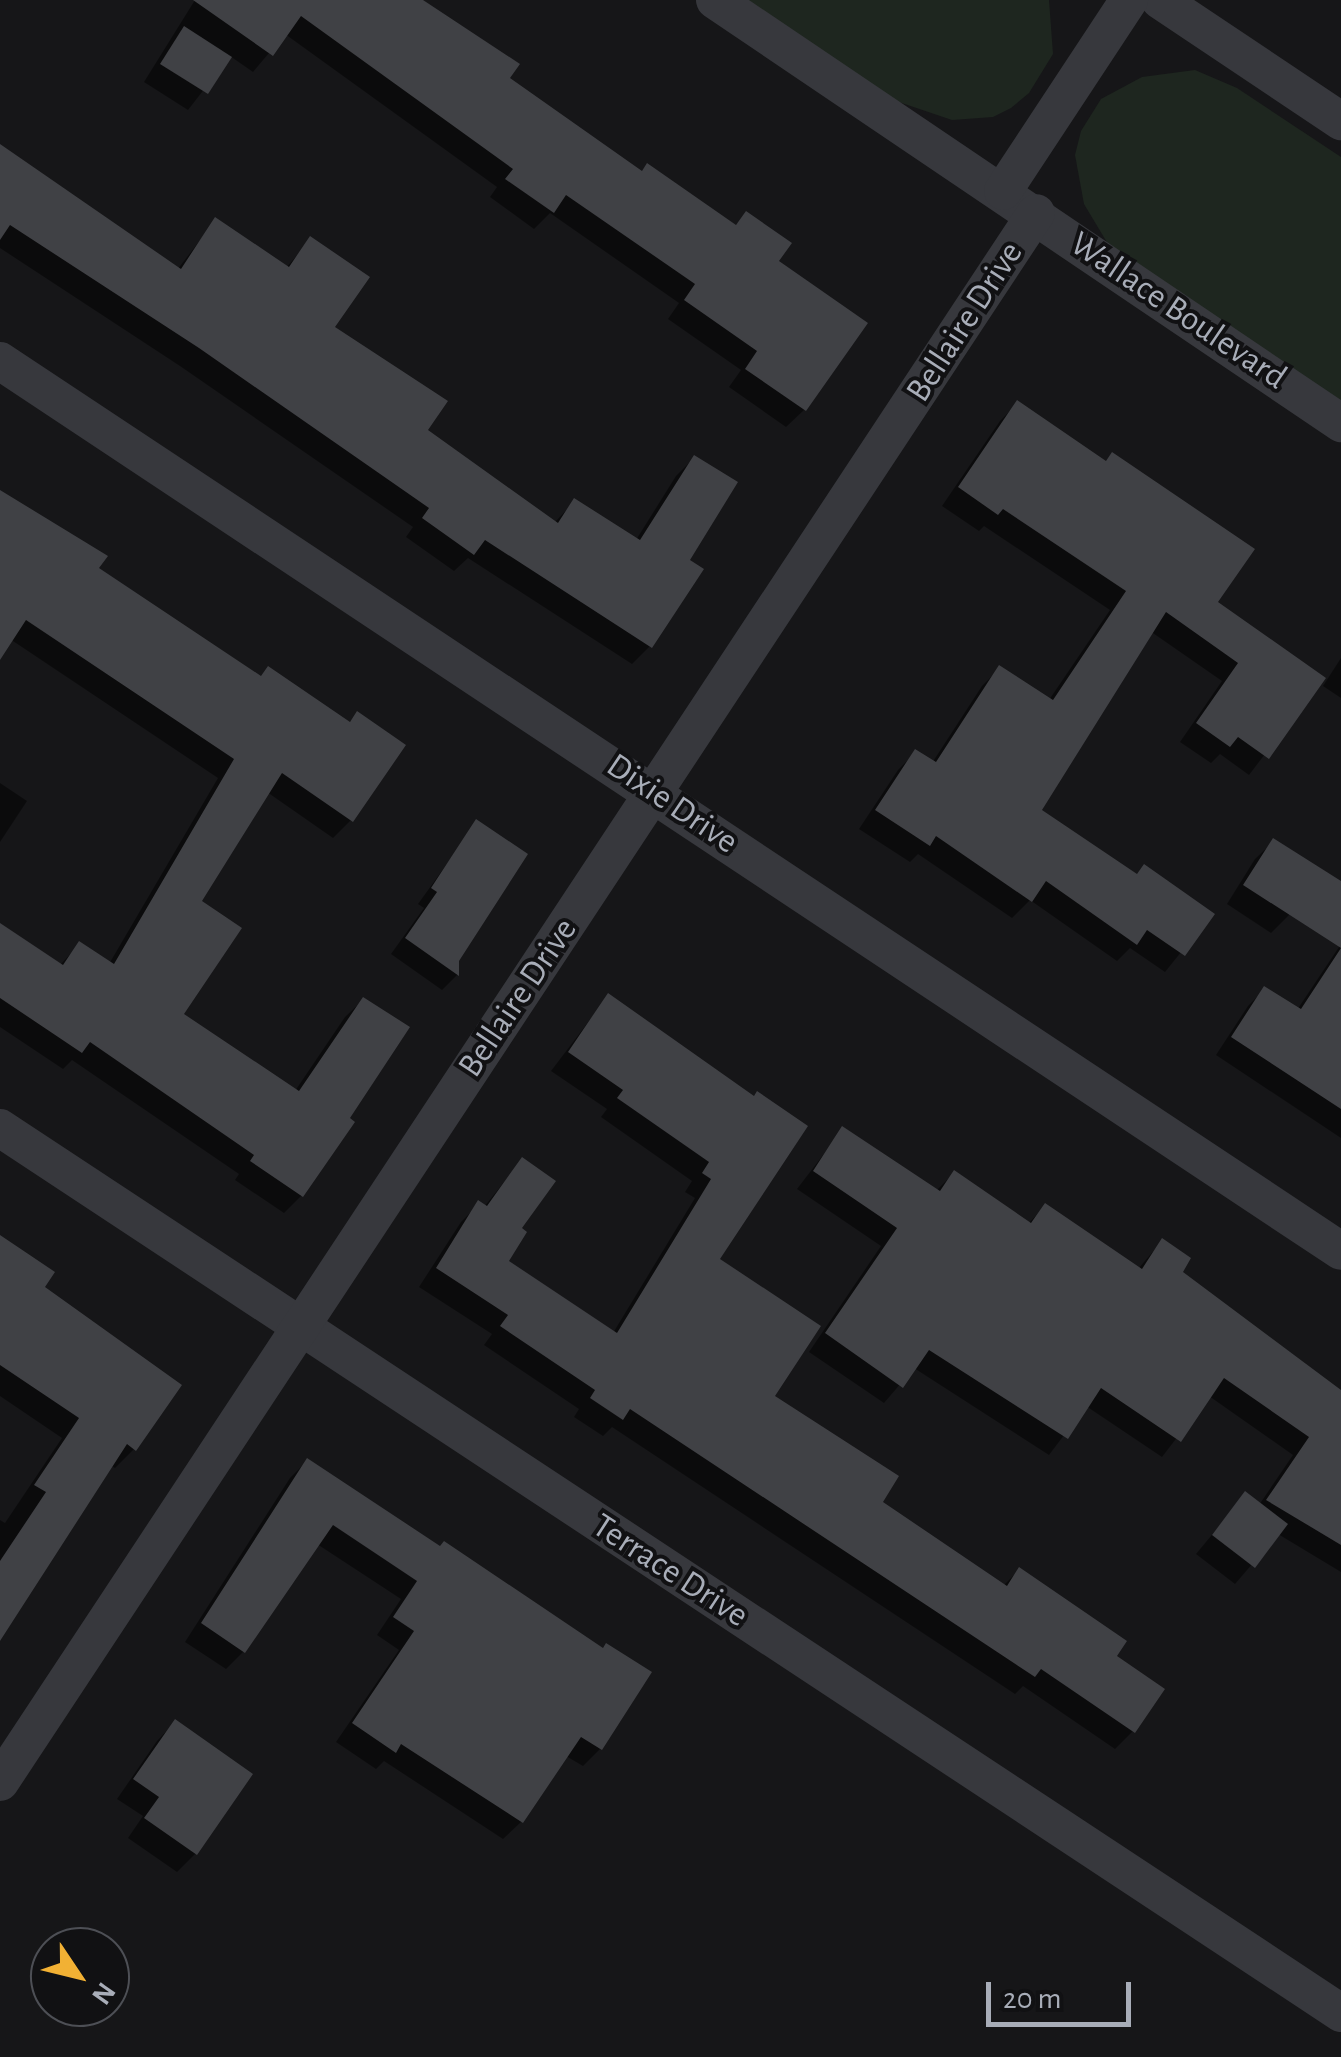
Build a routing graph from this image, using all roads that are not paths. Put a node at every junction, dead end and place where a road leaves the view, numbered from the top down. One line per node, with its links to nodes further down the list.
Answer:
1 (714, 0): 5 (street, Wallace Boulevard)
2 (1129, 0): 5 (street)
3 (1160, 0): 4 (street)
4 (1341, 121)
5 (1003, 191): 6 (street, Wallace Boulevard)
6 (1036, 214): 8 (street, Wallace Boulevard); 9 (street, Bellaire Drive)
7 (0, 361): 9 (street, Dixie Drive)
8 (1341, 423)
9 (655, 793): 11 (street, Dixie Drive); 12 (street, Bellaire Drive)
10 (0, 1128): 12 (street, Terrace Drive)
11 (1341, 1251)
12 (298, 1326): 13 (street, Bellaire Drive); 14 (street, Terrace Drive)
13 (0, 1782)
14 (1341, 2013)

